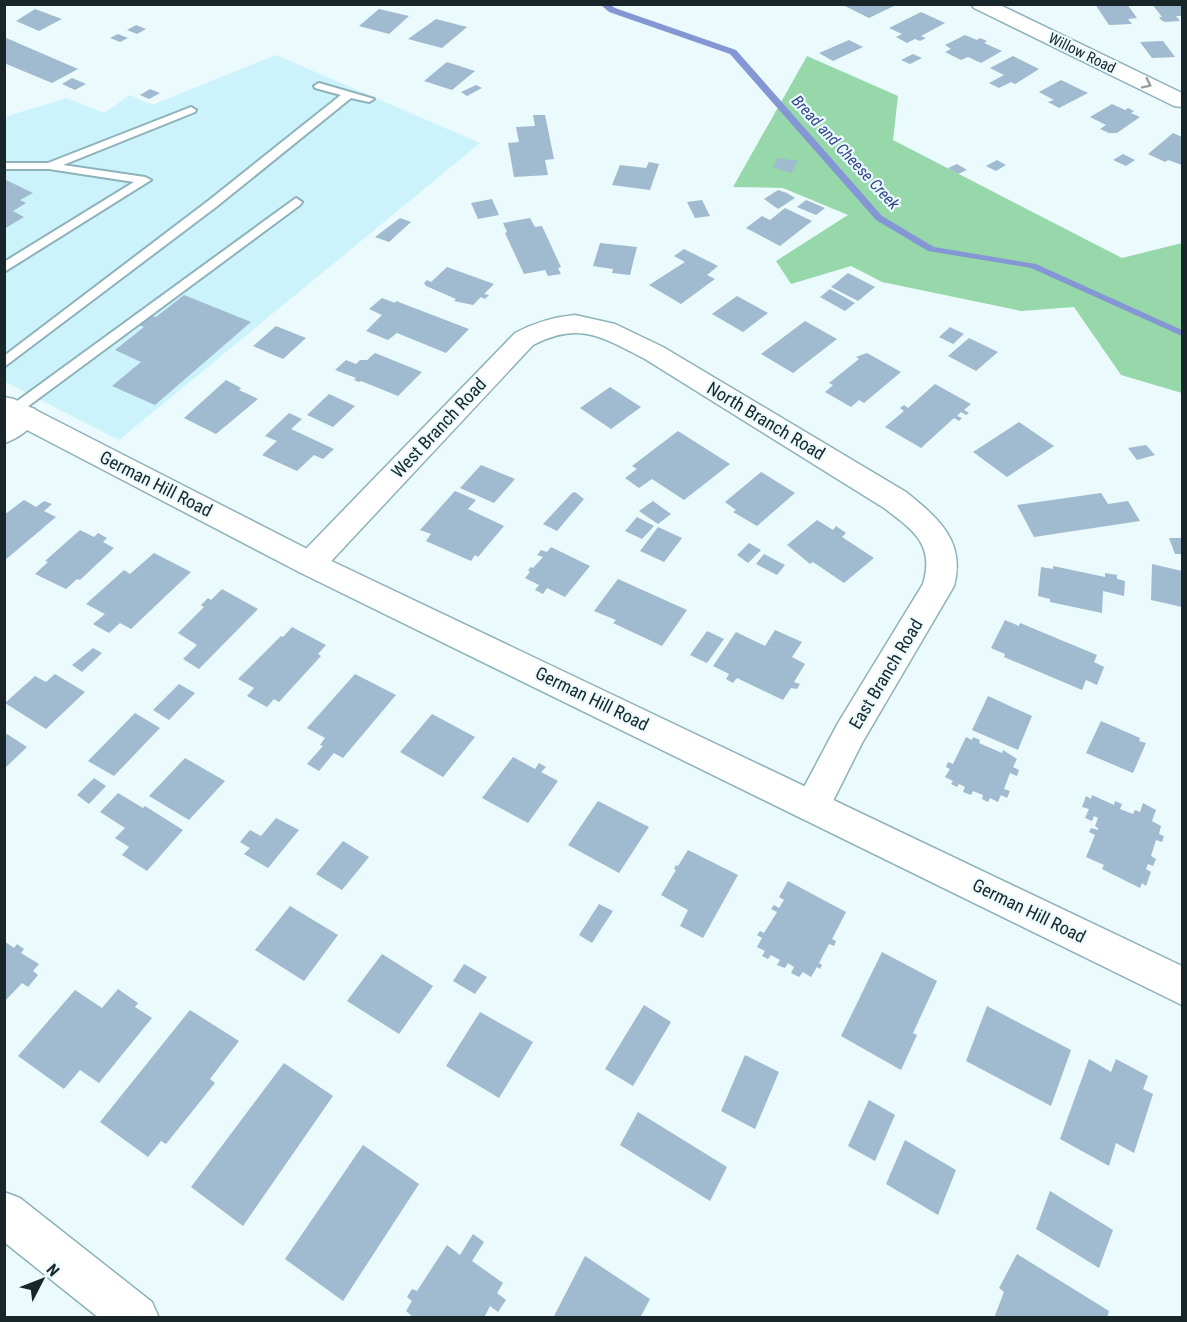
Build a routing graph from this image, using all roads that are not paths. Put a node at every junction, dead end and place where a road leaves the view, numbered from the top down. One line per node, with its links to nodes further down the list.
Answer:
1 (981, 4): 5 (street, Willow Road, one-way to 5)
2 (319, 86): 3 (lane)
3 (348, 95): 4 (lane); 12 (lane)
4 (369, 99)
5 (1182, 101)
6 (191, 110): 7 (lane)
7 (49, 165): 8 (lane); 10 (lane)
8 (4, 166)
9 (296, 202): 13 (lane)
10 (4, 268)
11 (584, 323): 14 (street, North Branch Road); 15 (street, West Branch Road)
12 (4, 363)
13 (12, 416): 15 (street, German Hill Road)
14 (937, 539): 16 (street, East Branch Road)
15 (310, 564): 16 (street, German Hill Road)
16 (812, 806): 17 (street, German Hill Road)
17 (1182, 986)
18 (4, 1214): 19 (street)
19 (136, 1317)

